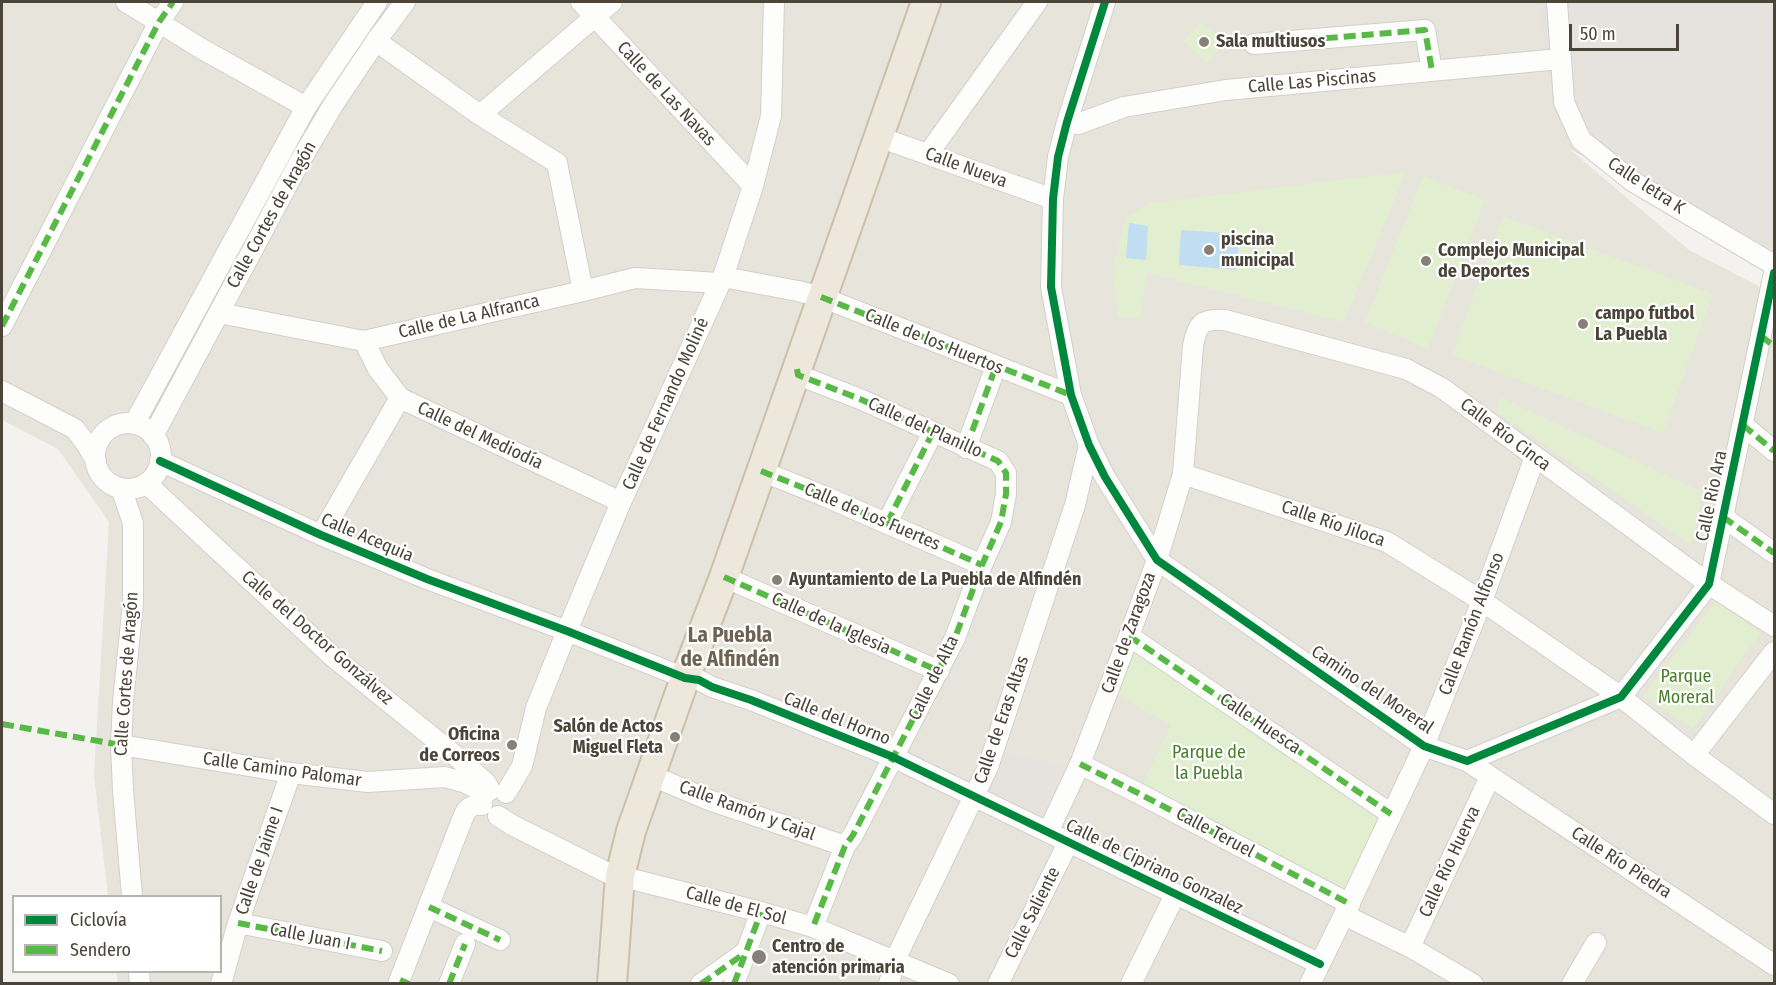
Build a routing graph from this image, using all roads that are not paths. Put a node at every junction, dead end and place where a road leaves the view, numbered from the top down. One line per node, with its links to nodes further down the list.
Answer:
1 (126, 2): 13 (street)
2 (173, 2): 13 (street)
3 (377, 2): 18 (street, Calle Cortes de Aragón)
4 (405, 2): 14 (street, Calle Cortes de Aragón)
5 (581, 2): 12 (street, Calle de Las Navas)
6 (612, 2): 12 (street)
7 (774, 2): 23 (street, Calle de Fernando Moliné)
8 (926, 2): 21 (highway)
9 (1037, 2): 22 (street)
10 (1105, 2): 20 (street)
11 (1557, 2): 16 (street, Calle letra K)
12 (595, 17): 19 (street); 23 (street, Calle de Las Navas)
13 (159, 22): 18 (street); 32 (street)
14 (376, 41): 19 (street); 30 (street, Calle Cortes de Aragón)
15 (1254, 44): 17 (street)
16 (1560, 59): 17 (street, Calle Las Piscinas); 25 (street, Calle letra K)
17 (1432, 71): 20 (street, Calle Las Piscinas)
18 (306, 106): 40 (street, Calle Cortes de Aragón)
19 (480, 115): 28 (street)
20 (1067, 122): 24 (street)
21 (879, 137): 22 (street, Calle Nueva); 29 (highway)
22 (928, 154): 24 (street, Calle Nueva)
23 (753, 186): 27 (street, Calle de Fernando Moliné)
24 (1053, 199): 38 (street)
25 (1774, 265)
26 (1774, 273): 34 (street, Calle Rio Ara)
27 (724, 274): 28 (street, Calle de La Alfranca); 29 (street, Calle de los Huertos); 58 (street, Calle de Fernando Moliné)
28 (583, 291): 33 (street, Calle de La Alfranca)
29 (809, 294): 35 (street, Calle de los Huertos); 36 (highway)
30 (219, 312): 33 (street, Calle de La Alfranca); 45 (street, Calle Cortes de Aragón)
31 (1202, 323): 49 (street, Calle Río Cinca); 53 (street, Calle de Zaragoza)
32 (2, 326)
33 (364, 341): 39 (street, Calle del Mediodía)
34 (1768, 341): 41 (street, Calle Rio Ara)
35 (996, 366): 38 (street, Calle de los Huertos); 47 (street)
36 (797, 369): 44 (street, Calle del Planillo); 52 (highway)
37 (2, 391): 43 (street)
38 (1071, 395): 46 (street)
39 (400, 398): 58 (street, Calle del Mediodía); 63 (street)
40 (134, 424): 42 (street); 45 (street)
41 (1743, 425): 48 (street); 59 (street, Calle Rio Ara)
42 (113, 427): 43 (street); 50 (street)
43 (75, 429): 50 (street)
44 (933, 432): 47 (street, Calle del Planillo); 62 (street)
45 (153, 436): 51 (street)
46 (1089, 445): 54 (street); 56 (street, Calle de Eras Altas)
47 (966, 448): 60 (street, Calle del Planillo)
48 (1774, 451)
49 (1535, 456): 68 (street, Calle Río Cinca); 69 (street, Calle Ramón Alfonso)
50 (96, 461): 57 (street)
51 (160, 461): 55 (street); 63 (street, Calle Acequia)
52 (761, 471): 62 (street, Calle de Los Fuertes); 67 (highway)
53 (1183, 474): 65 (street, Calle de Zaragoza); 69 (street, Calle Río Jiloca)
54 (1105, 477): 56 (street); 65 (street)
55 (145, 484): 57 (street); 61 (street, Calle Cortes de Aragón); 80 (street, Calle del Doctor Gonzálvez)
56 (1078, 487): 88 (street, Calle de Eras Altas)
57 (121, 488): 61 (street, Calle Cortes de Aragón)
58 (621, 502): 71 (street, Calle de Fernando Moliné)
59 (1723, 518): 64 (street); 68 (street, Calle Rio Ara)
60 (1001, 522): 66 (street, Calle de Alta)
61 (133, 523): 77 (street, Calle Cortes de Aragón)
62 (887, 523): 66 (street, Calle de Los Fuertes)
63 (321, 535): 71 (street, Calle Acequia)
64 (1774, 553)
65 (1157, 560): 72 (street, Calle de Zaragoza); 78 (street, Camino del Moreral)
66 (982, 565): 74 (street, Calle de Alta)
67 (724, 577): 74 (street, Calle de la Iglesia); 75 (highway)
68 (1709, 584): 70 (street, Calle Río Cinca); 76 (street, Calle Rio Ara)
69 (1482, 602): 76 (street, Calle Río Jiloca); 78 (street, Calle Ramón Alfonso)
70 (1774, 626)
71 (567, 631): 75 (street, Calle Acequia); 89 (street, Calle de Fernando Moliné)
72 (1130, 636): 83 (street, Calle de Zaragoza); 91 (street, Calle Huesca)
73 (1774, 652): 79 (street)
74 (939, 671): 81 (street, Calle de Alta)
75 (685, 678): 81 (street, Calle del Horno); 85 (highway)
76 (1621, 697): 79 (street); 82 (street)
77 (121, 746): 84 (street, Calle Camino Palomar); 96 (street, Calle Cortes de Aragón)
78 (1424, 746): 82 (street, Camino del Moreral); 91 (street, Calle Ramón Alfonso)
79 (1694, 755): 90 (street)
80 (457, 757): 86 (street); 89 (street, Calle del Doctor Gonzálvez)
81 (893, 758): 88 (street, Calle del Horno); 94 (street, Calle de Alta)
82 (1467, 761): 87 (street, Calle Río Piedra)
83 (1080, 764): 92 (street, Calle de Zaragoza); 99 (street, Calle Teruel)
84 (291, 773): 86 (street, Calle Camino Palomar); 101 (street, Calle de Jaime I)
85 (650, 775): 94 (street, Calle Ramón y Cajal); 95 (highway)
86 (445, 777): 89 (street, Calle Camino Palomar)
87 (1490, 777): 106 (street, Calle Río Huerva); 111 (street, Calle Río Piedra)
88 (975, 797): 92 (street, Calle de Cipriano Gonzalez); 109 (street, Calle de Eras Altas)
89 (492, 799): 95 (street, Calle del Doctor Gonzálvez); 98 (street, Calle de Fernando Moliné)
90 (1774, 813)
91 (1391, 814): 99 (street, Calle Ramón Alfonso)
92 (1048, 832): 93 (street, Calle de Cipriano Gonzalez)
93 (1068, 843): 97 (street, Calle de Cipriano Gonzalez); 120 (street, Calle Saliente)
94 (845, 846): 102 (street, Calle de Alta)
95 (620, 876): 100 (street, Calle de El Sol); 115 (highway)
96 (132, 895)
97 (1175, 895): 110 (street, Calle de Cipriano Gonzalez); 121 (street)
98 (429, 908): 103 (street); 112 (street)
99 (1347, 909): 106 (street, Calle Teruel); 110 (street, Calle Ramón Alfonso)
100 (761, 912): 102 (street, Calle de El Sol); 108 (street)
101 (238, 923): 107 (street, Calle Juan I); 113 (street, Calle de Jaime I)
102 (813, 927): 109 (street, Calle de El Sol)
103 (500, 940)
104 (1596, 943): 124 (street)
105 (465, 944): 114 (street)
106 (1410, 947): 123 (street, Calle Teruel)
107 (382, 951)
108 (746, 952): 116 (street); 117 (street)
109 (895, 960): 118 (street, Calle de Eras Altas); 119 (street, Calle de El Sol)
110 (1320, 964): 122 (street, Calle Ramón Alfonso)
111 (1774, 964)
112 (403, 982)
113 (221, 984)
114 (449, 984)
115 (612, 984)
116 (700, 984)
117 (734, 984)
118 (889, 984)
119 (949, 984)
120 (998, 984)
121 (1131, 984)
122 (1310, 984)
123 (1473, 984)
124 (1572, 984)

